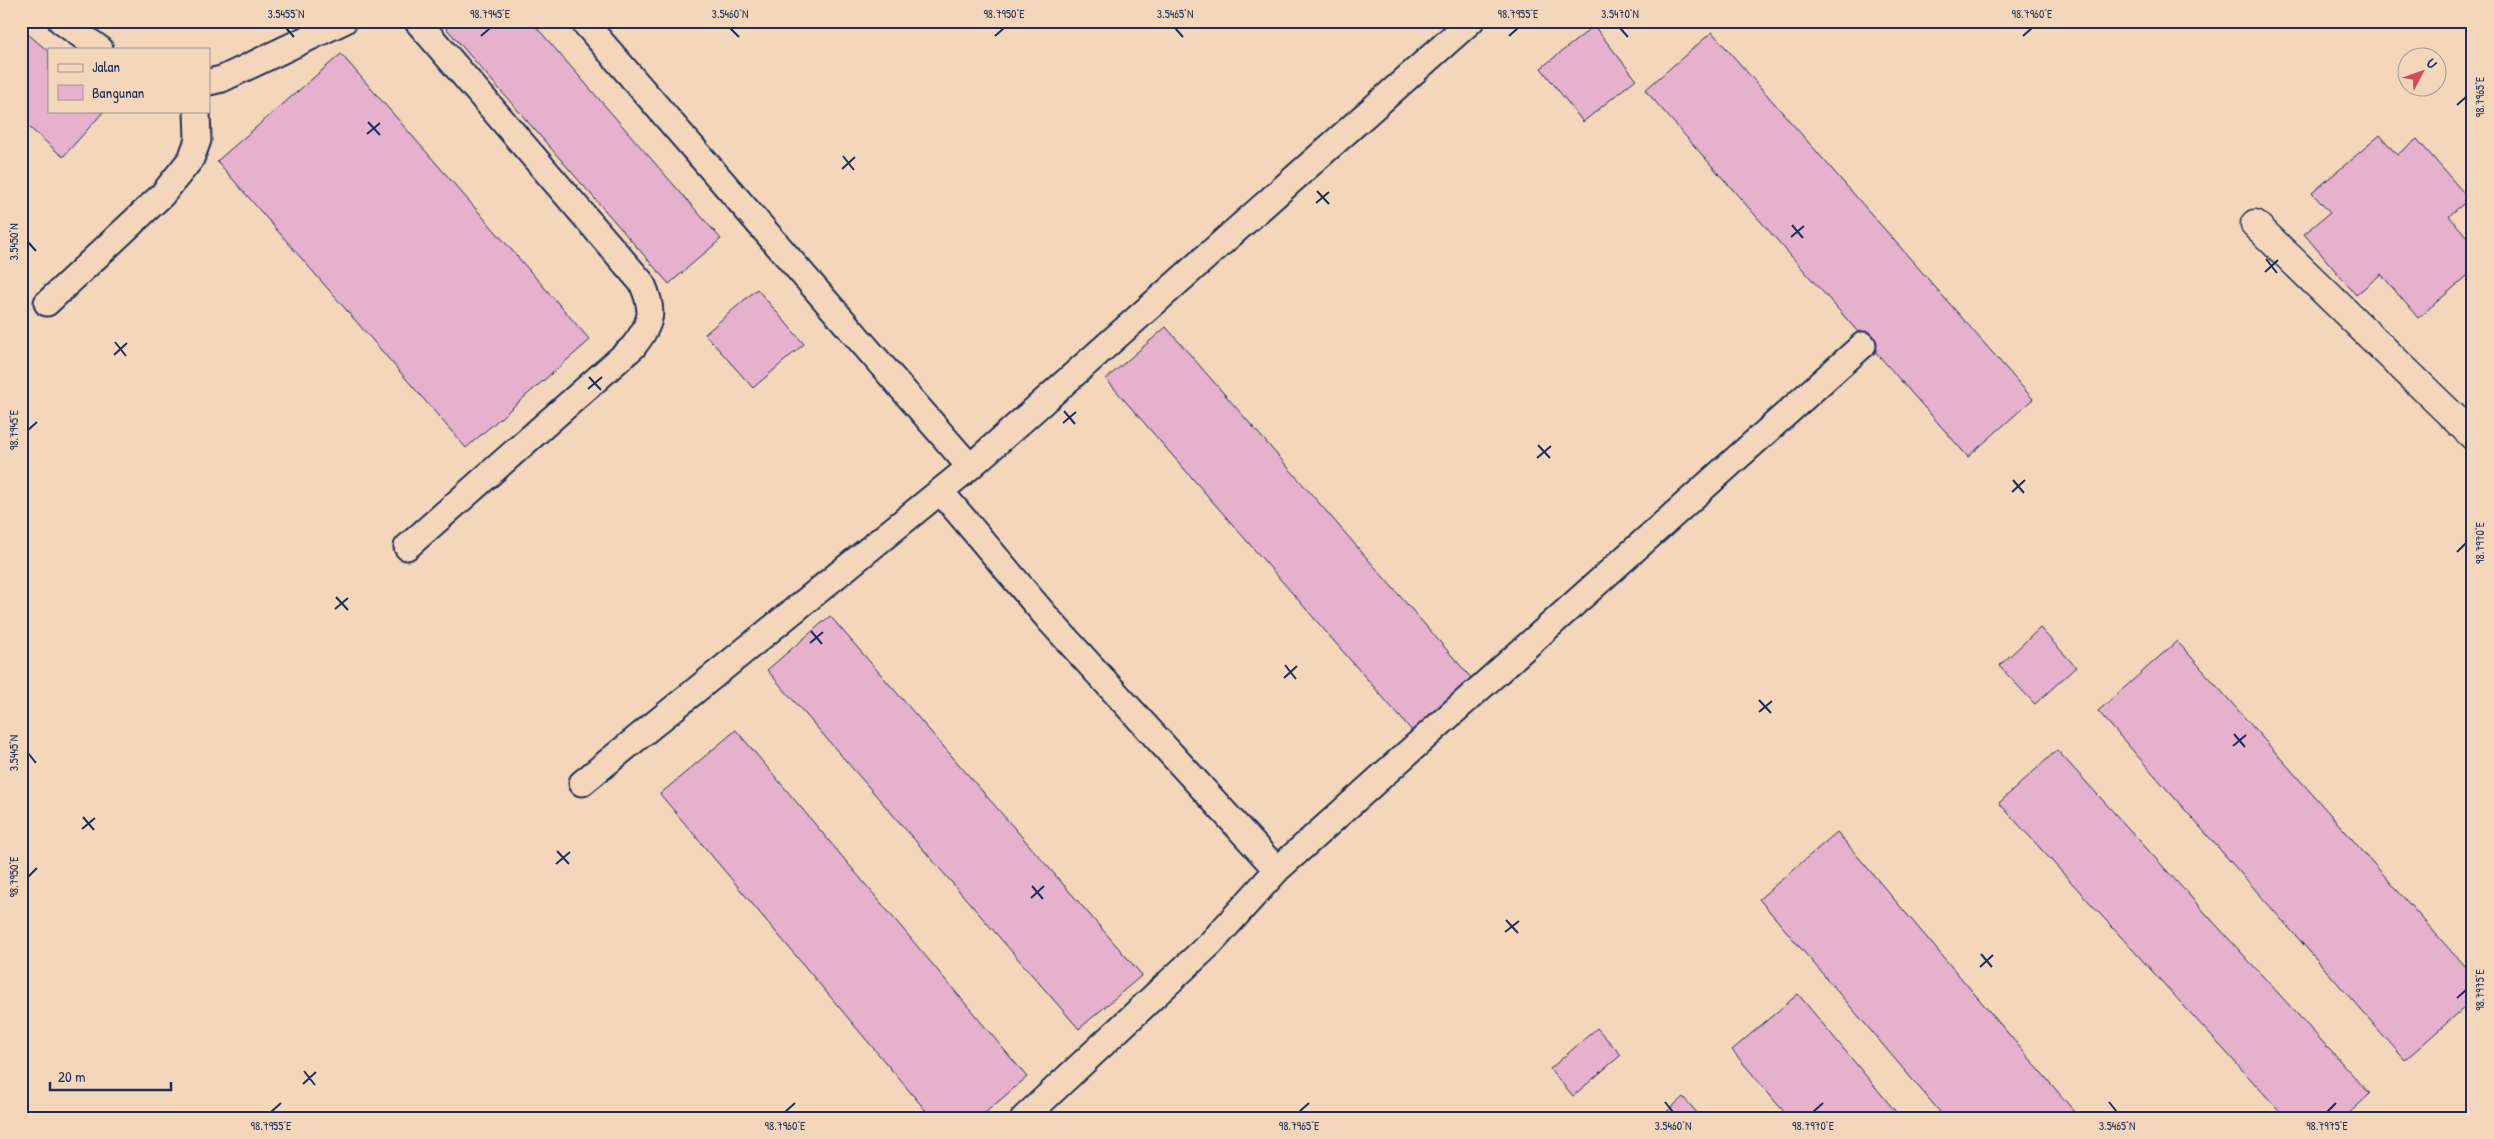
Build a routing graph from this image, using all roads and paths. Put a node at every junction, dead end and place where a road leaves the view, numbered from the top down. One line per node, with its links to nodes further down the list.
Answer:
1 (61, 21): 6 (lane)
2 (344, 21): 7 (lane)
3 (417, 21): 15 (lane)
4 (584, 21): 13 (lane)
5 (1471, 21): 13 (lane)
6 (99, 48)
7 (210, 82)
8 (197, 112): 10 (lane)
9 (2255, 224): 12 (street)
10 (48, 303)
11 (1863, 345): 17 (lane)
12 (2473, 436)
13 (970, 467): 14 (lane)
14 (940, 492): 16 (lane); 17 (lane)
15 (407, 547)
16 (582, 783)
17 (1277, 870): 18 (lane)
18 (1024, 1118)

